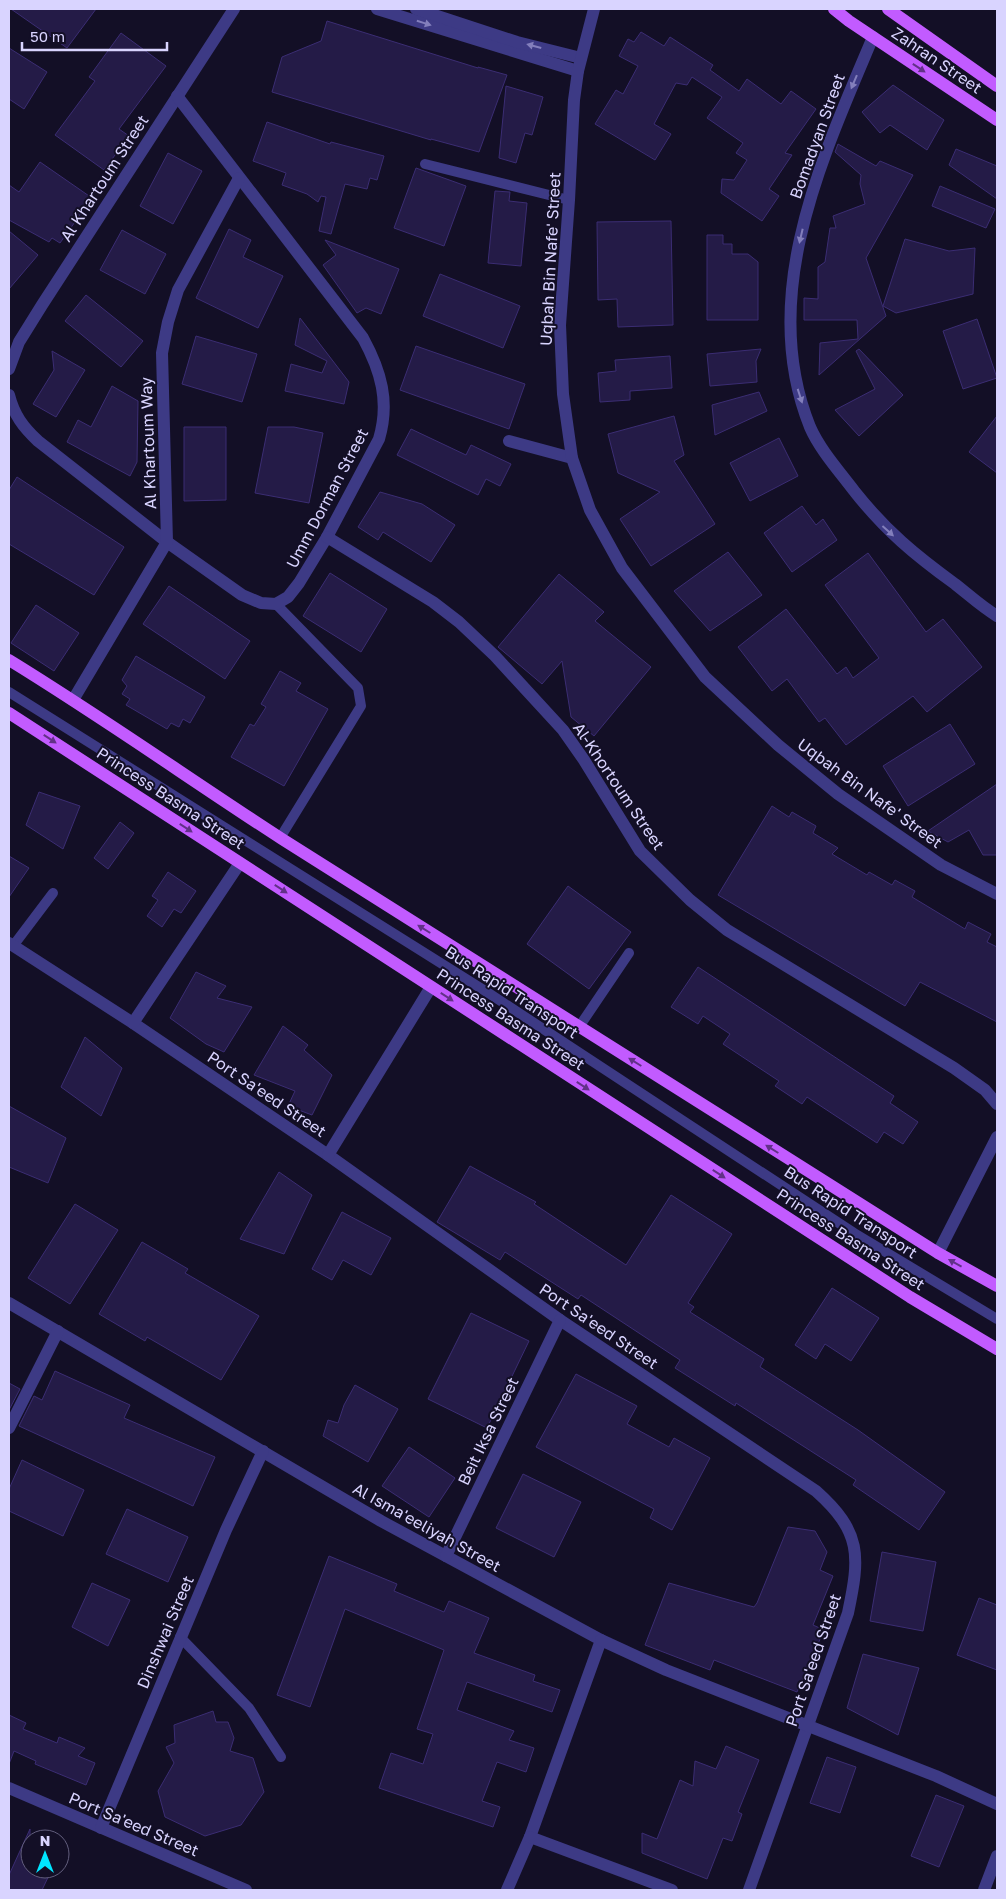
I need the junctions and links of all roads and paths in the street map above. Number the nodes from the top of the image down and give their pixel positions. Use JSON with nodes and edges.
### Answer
{"nodes":[{"id":1,"x":234,"y":9,"type":"edge"},
{"id":2,"x":378,"y":9,"type":"edge"},
{"id":3,"x":416,"y":9,"type":"edge"},
{"id":4,"x":594,"y":9,"type":"edge"},
{"id":5,"x":834,"y":9,"type":"edge"},
{"id":6,"x":888,"y":9,"type":"edge"},
{"id":7,"x":873,"y":37,"type":"junction"},
{"id":8,"x":581,"y":58,"type":"junction"},
{"id":9,"x":578,"y":71,"type":"junction"},
{"id":10,"x":997,"y":86,"type":"edge"},
{"id":11,"x":177,"y":96,"type":"junction"},
{"id":12,"x":997,"y":120,"type":"edge"},
{"id":13,"x":426,"y":164,"type":"dead end"},
{"id":14,"x":238,"y":178,"type":"junction"},
{"id":15,"x":570,"y":200,"type":"junction"},
{"id":16,"x":9,"y":369,"type":"edge"},
{"id":17,"x":9,"y":395,"type":"edge"},
{"id":18,"x":509,"y":441,"type":"dead end"},
{"id":19,"x":572,"y":458,"type":"junction"},
{"id":20,"x":327,"y":537,"type":"junction"},
{"id":21,"x":166,"y":542,"type":"junction"},
{"id":22,"x":276,"y":604,"type":"junction"},
{"id":23,"x":997,"y":616,"type":"edge"},
{"id":24,"x":9,"y":660,"type":"edge"},
{"id":25,"x":9,"y":692,"type":"edge"},
{"id":26,"x":73,"y":700,"type":"junction"},
{"id":27,"x":9,"y":713,"type":"edge"},
{"id":28,"x":280,"y":838,"type":"junction"},
{"id":29,"x":240,"y":863,"type":"junction"},
{"id":30,"x":53,"y":892,"type":"dead end"},
{"id":31,"x":997,"y":894,"type":"edge"},
{"id":32,"x":11,"y":945,"type":"edge"},
{"id":33,"x":629,"y":953,"type":"dead end"},
{"id":34,"x":431,"y":987,"type":"junction"},
{"id":35,"x":133,"y":1023,"type":"junction"},
{"id":36,"x":579,"y":1027,"type":"junction"},
{"id":37,"x":997,"y":1104,"type":"edge"},
{"id":38,"x":997,"y":1137,"type":"edge"},
{"id":39,"x":328,"y":1154,"type":"junction"},
{"id":40,"x":938,"y":1254,"type":"junction"},
{"id":41,"x":997,"y":1286,"type":"edge"},
{"id":42,"x":9,"y":1303,"type":"edge"},
{"id":43,"x":997,"y":1319,"type":"edge"},
{"id":44,"x":560,"y":1320,"type":"junction"},
{"id":45,"x":58,"y":1330,"type":"junction"},
{"id":46,"x":997,"y":1349,"type":"edge"},
{"id":47,"x":9,"y":1428,"type":"edge"},
{"id":48,"x":263,"y":1451,"type":"junction"},
{"id":49,"x":446,"y":1556,"type":"junction"},
{"id":50,"x":180,"y":1637,"type":"junction"},
{"id":51,"x":601,"y":1640,"type":"junction"},
{"id":52,"x":808,"y":1727,"type":"junction"},
{"id":53,"x":281,"y":1757,"type":"dead end"},
{"id":54,"x":9,"y":1788,"type":"edge"},
{"id":55,"x":997,"y":1804,"type":"edge"},
{"id":56,"x":101,"y":1828,"type":"junction"},
{"id":57,"x":530,"y":1837,"type":"junction"},
{"id":58,"x":997,"y":1856,"type":"edge"},
{"id":59,"x":246,"y":1890,"type":"edge"},
{"id":60,"x":507,"y":1890,"type":"edge"},
{"id":61,"x":672,"y":1890,"type":"edge"},
{"id":62,"x":749,"y":1890,"type":"edge"},
{"id":63,"x":984,"y":1890,"type":"edge"}],
"edges":[{"from":1,"to":11,"type":"street","name":"Al Khartoum Street"},
{"from":2,"to":9,"type":"street","one_way":true},
{"from":8,"to":3,"type":"street","one_way":true},
{"from":4,"to":8,"type":"street","name":"Uqbah Bin Nafe' Street"},
{"from":5,"to":7,"type":"main road","name":"Zahran Street"},
{"from":6,"to":10,"type":"main road","name":"Zahran Street"},
{"from":7,"to":12,"type":"main road","name":"Zahran Street","one_way":true},
{"from":7,"to":23,"type":"street","name":"Bomadyan Street","one_way":true},
{"from":8,"to":9,"type":"street","name":"Uqbah Bin Nafe' Street"},
{"from":9,"to":15,"type":"street","name":"Uqbah Bin Nafe' Street"},
{"from":11,"to":14,"type":"street","name":"Umm Dorman Street"},
{"from":11,"to":16,"type":"street","name":"Al Khartoum Street"},
{"from":13,"to":15,"type":"lane"},
{"from":14,"to":20,"type":"street","name":"Umm Dorman Street"},
{"from":14,"to":21,"type":"street","name":"Al Khartoum Way"},
{"from":15,"to":19,"type":"street","name":"Uqbah Bin Nafe' Street"},
{"from":17,"to":21,"type":"street"},
{"from":18,"to":19,"type":"street"},
{"from":19,"to":31,"type":"street","name":"Uqbah Bin Nafe' Street"},
{"from":20,"to":22,"type":"street","name":"Umm Dorman Street"},
{"from":20,"to":37,"type":"street","name":"Al-Khortoum Street"},
{"from":21,"to":22,"type":"street"},
{"from":21,"to":26,"type":"street"},
{"from":22,"to":28,"type":"lane"},
{"from":24,"to":26,"type":"main road","name":"Princess Basma Street"},
{"from":25,"to":43,"type":"lane","name":"Bus Rapid Transport"},
{"from":26,"to":28,"type":"main road","name":"Princess Basma Street"},
{"from":27,"to":29,"type":"main road","name":"Princess Basma Street","one_way":true},
{"from":36,"to":28,"type":"main road","name":"Princess Basma Street","one_way":true},
{"from":29,"to":34,"type":"main road","name":"Princess Basma Street","one_way":true},
{"from":29,"to":35,"type":"street"},
{"from":30,"to":32,"type":"lane"},
{"from":32,"to":35,"type":"street","name":"Port Sa'eed Street"},
{"from":33,"to":36,"type":"lane"},
{"from":34,"to":39,"type":"street"},
{"from":34,"to":46,"type":"main road","name":"Princess Basma Street","one_way":true},
{"from":35,"to":39,"type":"street","name":"Port Sa'eed Street"},
{"from":40,"to":36,"type":"main road","name":"Princess Basma Street","one_way":true},
{"from":38,"to":40,"type":"street"},
{"from":39,"to":44,"type":"street","name":"Port Sa'eed Street"},
{"from":41,"to":40,"type":"main road","name":"Princess Basma Street","one_way":true},
{"from":42,"to":45,"type":"street","name":"Al Isma'eeliyah Street"},
{"from":44,"to":49,"type":"street","name":"Beit Iksa Street"},
{"from":44,"to":52,"type":"street","name":"Port Sa'eed Street"},
{"from":45,"to":47,"type":"street"},
{"from":45,"to":48,"type":"street","name":"Al Isma'eeliyah Street"},
{"from":48,"to":49,"type":"street","name":"Al Isma'eeliyah Street"},
{"from":48,"to":50,"type":"street","name":"Dinshwai Street"},
{"from":49,"to":51,"type":"street","name":"Al Isma'eeliyah Street"},
{"from":50,"to":53,"type":"lane"},
{"from":50,"to":56,"type":"street","name":"Dinshwai Street"},
{"from":51,"to":52,"type":"street","name":"Al Isma'eeliyah Street"},
{"from":51,"to":57,"type":"street"},
{"from":52,"to":55,"type":"street","name":"Al Isma'eeliyah Street"},
{"from":52,"to":62,"type":"street","name":"Port Sa'eed Street"},
{"from":54,"to":56,"type":"street","name":"Port Sa'eed Street"},
{"from":56,"to":59,"type":"street","name":"Port Sa'eed Street"},
{"from":57,"to":60,"type":"street"},
{"from":57,"to":61,"type":"street"},
{"from":58,"to":63,"type":"street"}]}
